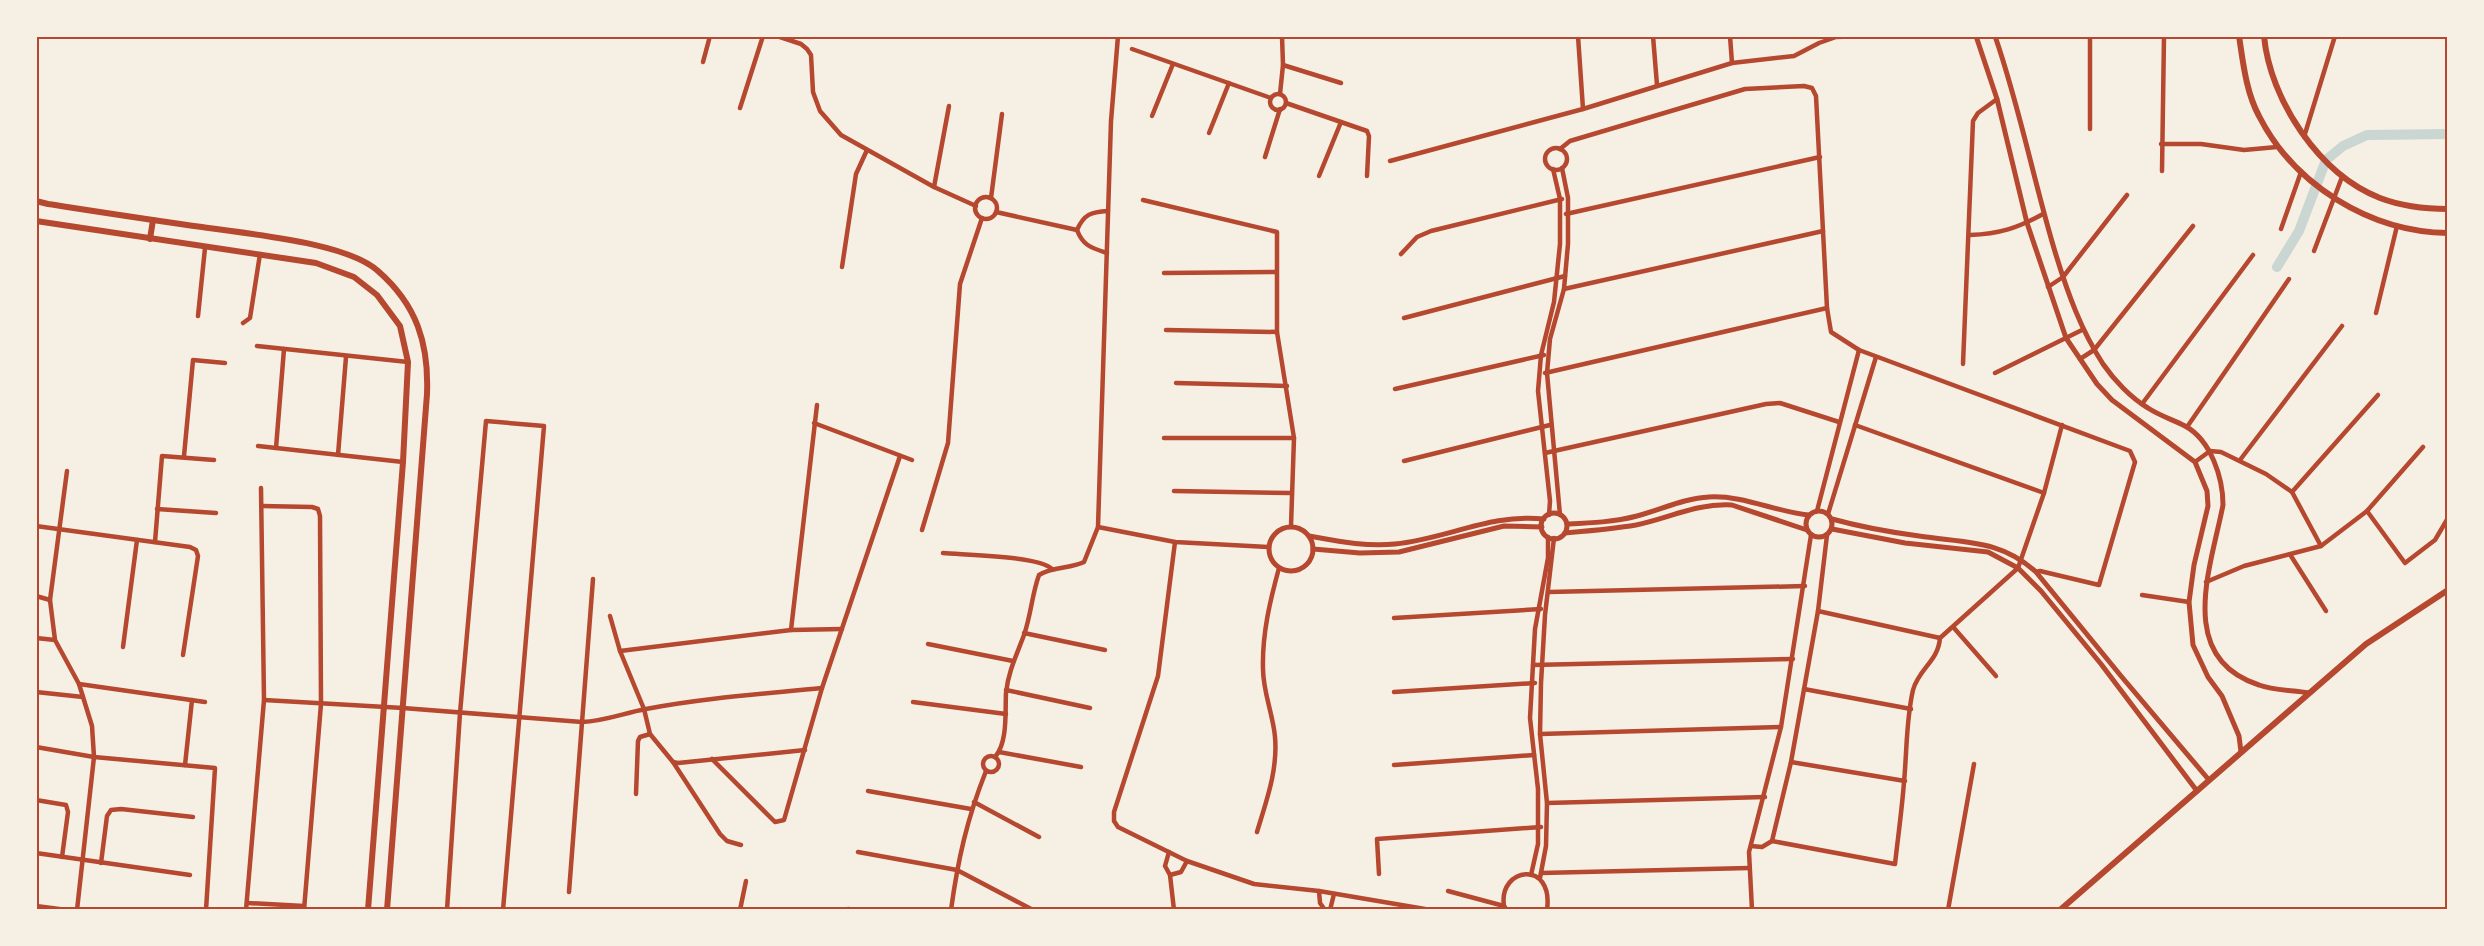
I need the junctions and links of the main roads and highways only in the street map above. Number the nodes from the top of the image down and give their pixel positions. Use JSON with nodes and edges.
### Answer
{"nodes":[{"id":1,"x":2239,"y":36,"type":"edge"},
{"id":2,"x":2264,"y":36,"type":"edge"},
{"id":3,"x":36,"y":201,"type":"edge"},
{"id":4,"x":2448,"y":209,"type":"edge"},
{"id":5,"x":153,"y":220,"type":"junction"},
{"id":6,"x":36,"y":221,"type":"edge"},
{"id":7,"x":2448,"y":233,"type":"edge"},
{"id":8,"x":150,"y":239,"type":"junction"},
{"id":9,"x":2448,"y":590,"type":"edge"},
{"id":10,"x":368,"y":910,"type":"edge"},
{"id":11,"x":387,"y":910,"type":"edge"},
{"id":12,"x":2060,"y":910,"type":"edge"}],
"edges":[{"from":1,"to":7,"type":"main road"},
{"from":2,"to":4,"type":"main road"},
{"from":3,"to":5,"type":"main road"},
{"from":5,"to":8,"type":"main road"},
{"from":5,"to":11,"type":"main road"},
{"from":6,"to":8,"type":"main road"},
{"from":8,"to":10,"type":"main road"},
{"from":9,"to":12,"type":"main road"}]}
